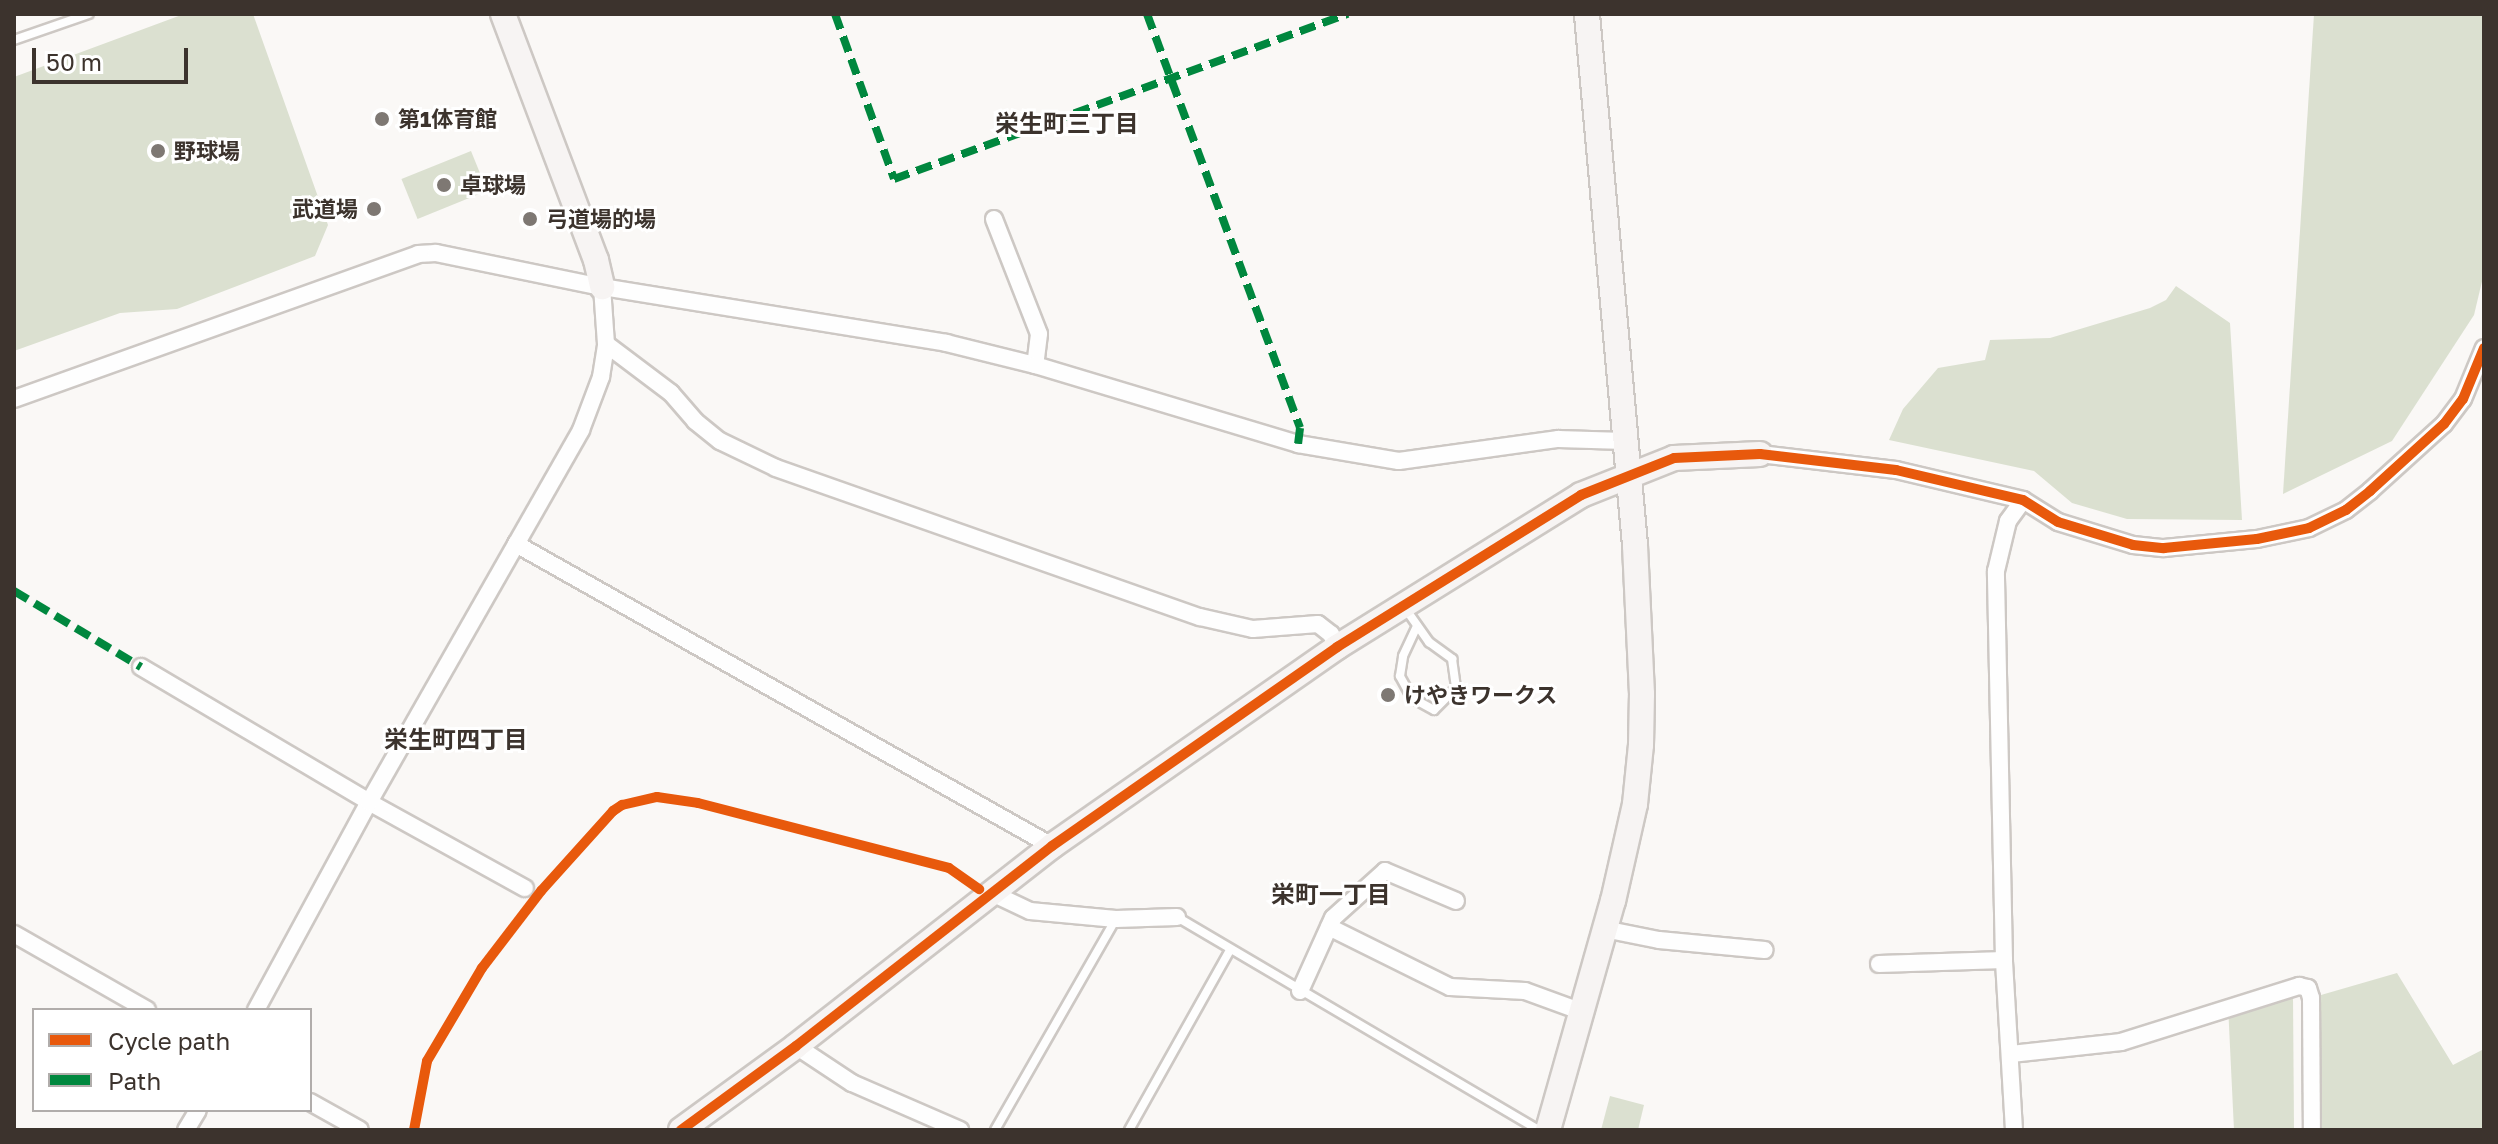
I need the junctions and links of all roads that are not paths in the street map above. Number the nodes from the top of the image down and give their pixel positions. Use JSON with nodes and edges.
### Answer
{"nodes":[{"id":1,"x":89,"y":14,"type":"edge"},
{"id":2,"x":503,"y":14,"type":"edge"},
{"id":3,"x":1587,"y":14,"type":"edge"},
{"id":4,"x":14,"y":40,"type":"edge"},
{"id":5,"x":994,"y":219,"type":"dead end"},
{"id":6,"x":602,"y":287,"type":"junction"},
{"id":7,"x":606,"y":344,"type":"junction"},
{"id":8,"x":2484,"y":348,"type":"edge"},
{"id":9,"x":1035,"y":365,"type":"junction"},
{"id":10,"x":14,"y":399,"type":"edge"},
{"id":11,"x":1625,"y":441,"type":"junction"},
{"id":12,"x":1760,"y":454,"type":"joint"},
{"id":13,"x":1627,"y":476,"type":"junction"},
{"id":14,"x":2023,"y":500,"type":"junction"},
{"id":15,"x":516,"y":544,"type":"junction"},
{"id":16,"x":1403,"y":605,"type":"junction"},
{"id":17,"x":1417,"y":626,"type":"junction"},
{"id":18,"x":1337,"y":647,"type":"junction"},
{"id":19,"x":141,"y":667,"type":"dead end"},
{"id":20,"x":369,"y":802,"type":"junction"},
{"id":21,"x":1052,"y":846,"type":"junction"},
{"id":22,"x":525,"y":888,"type":"dead end"},
{"id":23,"x":992,"y":893,"type":"junction"},
{"id":24,"x":1456,"y":901,"type":"dead end"},
{"id":25,"x":1177,"y":917,"type":"joint"},
{"id":26,"x":1116,"y":919,"type":"junction"},
{"id":27,"x":1329,"y":927,"type":"junction"},
{"id":28,"x":1604,"y":929,"type":"junction"},
{"id":29,"x":14,"y":934,"type":"edge"},
{"id":30,"x":1230,"y":950,"type":"junction"},
{"id":31,"x":1765,"y":950,"type":"dead end"},
{"id":32,"x":2004,"y":960,"type":"junction"},
{"id":33,"x":1879,"y":964,"type":"dead end"},
{"id":34,"x":1300,"y":991,"type":"junction"},
{"id":35,"x":144,"y":1008,"type":"edge"},
{"id":36,"x":257,"y":1008,"type":"edge"},
{"id":37,"x":1580,"y":1011,"type":"junction"},
{"id":38,"x":796,"y":1046,"type":"junction"},
{"id":39,"x":2011,"y":1054,"type":"junction"},
{"id":40,"x":312,"y":1103,"type":"edge"},
{"id":41,"x":197,"y":1112,"type":"edge"},
{"id":42,"x":186,"y":1130,"type":"edge"},
{"id":43,"x":360,"y":1130,"type":"edge"},
{"id":44,"x":681,"y":1130,"type":"edge"},
{"id":45,"x":960,"y":1130,"type":"edge"},
{"id":46,"x":995,"y":1130,"type":"edge"},
{"id":47,"x":1129,"y":1130,"type":"edge"},
{"id":48,"x":1538,"y":1130,"type":"edge"},
{"id":49,"x":1548,"y":1130,"type":"edge"},
{"id":50,"x":2014,"y":1130,"type":"edge"},
{"id":51,"x":2312,"y":1130,"type":"edge"}],
"edges":[{"from":1,"to":4,"type":"lane"},
{"from":2,"to":6,"type":"street"},
{"from":3,"to":11,"type":"street"},
{"from":5,"to":9,"type":"street"},
{"from":6,"to":7,"type":"street"},
{"from":6,"to":9,"type":"street"},
{"from":6,"to":10,"type":"street"},
{"from":7,"to":15,"type":"street"},
{"from":7,"to":18,"type":"street"},
{"from":8,"to":14,"type":"street"},
{"from":9,"to":11,"type":"street"},
{"from":11,"to":13,"type":"street"},
{"from":12,"to":13,"type":"street"},
{"from":12,"to":14,"type":"street"},
{"from":13,"to":16,"type":"street"},
{"from":13,"to":28,"type":"street"},
{"from":14,"to":32,"type":"street"},
{"from":15,"to":20,"type":"street"},
{"from":15,"to":21,"type":"street"},
{"from":16,"to":17,"type":"lane"},
{"from":16,"to":18,"type":"street"},
{"from":17,"to":17,"type":"lane"},
{"from":18,"to":21,"type":"street"},
{"from":19,"to":20,"type":"street"},
{"from":20,"to":22,"type":"street"},
{"from":20,"to":36,"type":"street"},
{"from":21,"to":23,"type":"street"},
{"from":23,"to":26,"type":"street"},
{"from":23,"to":38,"type":"street"},
{"from":24,"to":27,"type":"street"},
{"from":25,"to":26,"type":"street"},
{"from":25,"to":30,"type":"lane"},
{"from":26,"to":46,"type":"lane"},
{"from":27,"to":34,"type":"street"},
{"from":27,"to":37,"type":"street"},
{"from":28,"to":31,"type":"street"},
{"from":28,"to":37,"type":"street"},
{"from":29,"to":35,"type":"street"},
{"from":30,"to":34,"type":"lane"},
{"from":30,"to":47,"type":"lane"},
{"from":32,"to":33,"type":"street"},
{"from":32,"to":39,"type":"street"},
{"from":34,"to":48,"type":"lane"},
{"from":37,"to":49,"type":"street"},
{"from":38,"to":44,"type":"street"},
{"from":38,"to":45,"type":"street"},
{"from":39,"to":50,"type":"street"},
{"from":39,"to":51,"type":"street"},
{"from":40,"to":43,"type":"street"},
{"from":41,"to":42,"type":"street"}]}
